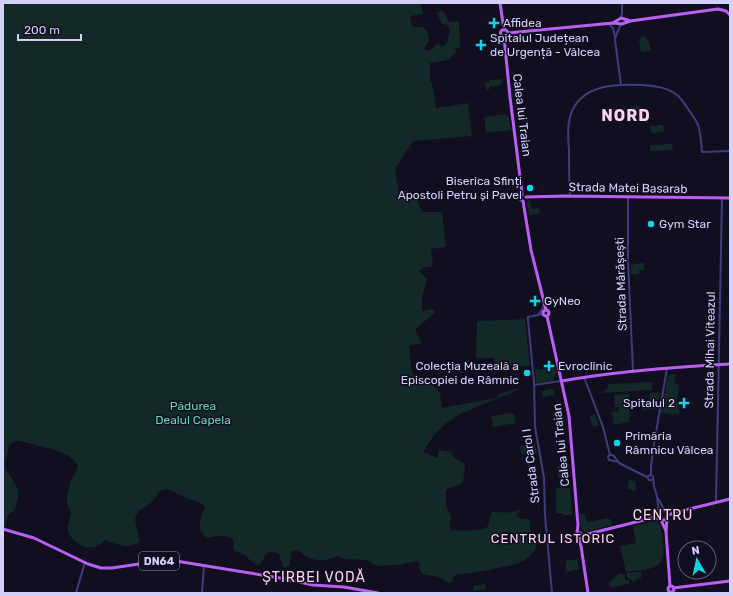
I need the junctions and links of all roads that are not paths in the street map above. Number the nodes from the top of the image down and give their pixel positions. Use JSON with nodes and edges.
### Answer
{"nodes":[{"id":1,"x":500,"y":3,"type":"edge"},
{"id":2,"x":622,"y":3,"type":"edge"},
{"id":3,"x":730,"y":15,"type":"edge"},
{"id":4,"x":622,"y":21,"type":"junction"},
{"id":5,"x":609,"y":24,"type":"junction"},
{"id":6,"x":504,"y":30,"type":"junction"},
{"id":7,"x":508,"y":33,"type":"junction"},
{"id":8,"x":504,"y":37,"type":"junction"},
{"id":9,"x":615,"y":40,"type":"junction"},
{"id":10,"x":621,"y":85,"type":"junction"},
{"id":11,"x":730,"y":151,"type":"edge"},
{"id":12,"x":522,"y":195,"type":"junction"},
{"id":13,"x":570,"y":196,"type":"junction"},
{"id":14,"x":526,"y":197,"type":"junction"},
{"id":15,"x":628,"y":197,"type":"junction"},
{"id":16,"x":722,"y":198,"type":"junction"},
{"id":17,"x":730,"y":198,"type":"edge"},
{"id":18,"x":523,"y":201,"type":"junction"},
{"id":19,"x":544,"y":304,"type":"junction"},
{"id":20,"x":546,"y":310,"type":"junction"},
{"id":21,"x":543,"y":314,"type":"junction"},
{"id":22,"x":538,"y":315,"type":"junction"},
{"id":23,"x":547,"y":316,"type":"junction"},
{"id":24,"x":718,"y":364,"type":"junction"},
{"id":25,"x":730,"y":364,"type":"edge"},
{"id":26,"x":667,"y":368,"type":"junction"},
{"id":27,"x":633,"y":371,"type":"junction"},
{"id":28,"x":584,"y":377,"type":"junction"},
{"id":29,"x":562,"y":381,"type":"junction"},
{"id":30,"x":534,"y":385,"type":"junction"},
{"id":31,"x":610,"y":455,"type":"junction"},
{"id":32,"x":614,"y":456,"type":"junction"},
{"id":33,"x":612,"y":460,"type":"junction"},
{"id":34,"x":620,"y":462,"type":"junction"},
{"id":35,"x":651,"y":475,"type":"junction"},
{"id":36,"x":648,"y":477,"type":"junction"},
{"id":37,"x":652,"y":479,"type":"junction"},
{"id":38,"x":657,"y":497,"type":"junction"},
{"id":39,"x":730,"y":499,"type":"edge"},
{"id":40,"x":716,"y":502,"type":"junction"},
{"id":41,"x":666,"y":512,"type":"junction"},
{"id":42,"x":658,"y":513,"type":"junction"},
{"id":43,"x":673,"y":513,"type":"junction"},
{"id":44,"x":667,"y":517,"type":"junction"},
{"id":45,"x":652,"y":518,"type":"junction"},
{"id":46,"x":660,"y":519,"type":"junction"},
{"id":47,"x":3,"y":529,"type":"edge"},
{"id":48,"x":666,"y":532,"type":"junction"},
{"id":49,"x":580,"y":535,"type":"junction"},
{"id":50,"x":85,"y":562,"type":"junction"},
{"id":51,"x":204,"y":566,"type":"junction"},
{"id":52,"x":730,"y":581,"type":"edge"},
{"id":53,"x":672,"y":587,"type":"junction"},
{"id":54,"x":671,"y":592,"type":"edge"},
{"id":55,"x":76,"y":593,"type":"edge"},
{"id":56,"x":202,"y":593,"type":"edge"},
{"id":57,"x":378,"y":593,"type":"edge"},
{"id":58,"x":552,"y":593,"type":"edge"},
{"id":59,"x":588,"y":593,"type":"edge"}],
"edges":[{"from":1,"to":6,"type":"main road","name":"Calea lui Traian"},
{"from":2,"to":4,"type":"street"},
{"from":3,"to":4,"type":"main road"},
{"from":4,"to":5,"type":"main road"},
{"from":4,"to":9,"type":"street"},
{"from":5,"to":7,"type":"main road"},
{"from":5,"to":9,"type":"street"},
{"from":6,"to":7,"type":"main road"},
{"from":6,"to":8,"type":"main road","name":"Calea lui Traian"},
{"from":7,"to":8,"type":"main road"},
{"from":8,"to":12,"type":"main road","name":"Calea lui Traian"},
{"from":9,"to":10,"type":"street"},
{"from":10,"to":11,"type":"street"},
{"from":10,"to":13,"type":"street"},
{"from":12,"to":14,"type":"main road"},
{"from":12,"to":18,"type":"main road","name":"Calea lui Traian"},
{"from":13,"to":14,"type":"main road","name":"Strada Matei Basarab"},
{"from":13,"to":15,"type":"main road","name":"Strada Matei Basarab"},
{"from":14,"to":18,"type":"main road"},
{"from":15,"to":16,"type":"main road","name":"Strada Matei Basarab"},
{"from":15,"to":27,"type":"street","name":"Strada Mărășești"},
{"from":16,"to":17,"type":"main road","name":"Strada Matei Basarab"},
{"from":16,"to":24,"type":"street","name":"Strada Mihai Viteazul"},
{"from":18,"to":19,"type":"main road","name":"Calea lui Traian"},
{"from":19,"to":20,"type":"main road","name":"Calea lui Traian"},
{"from":19,"to":22,"type":"street"},
{"from":20,"to":21,"type":"main road"},
{"from":20,"to":23,"type":"main road","name":"Calea lui Traian"},
{"from":21,"to":22,"type":"street"},
{"from":21,"to":23,"type":"main road"},
{"from":22,"to":30,"type":"street","name":"Strada Carol I"},
{"from":23,"to":29,"type":"main road","name":"Calea lui Traian"},
{"from":24,"to":25,"type":"main road"},
{"from":24,"to":26,"type":"main road"},
{"from":24,"to":40,"type":"street","name":"Strada Mihai Viteazul"},
{"from":26,"to":27,"type":"main road"},
{"from":26,"to":35,"type":"street"},
{"from":27,"to":28,"type":"main road"},
{"from":28,"to":29,"type":"main road"},
{"from":28,"to":31,"type":"street"},
{"from":29,"to":30,"type":"street"},
{"from":29,"to":49,"type":"main road","name":"Calea lui Traian"},
{"from":30,"to":58,"type":"street","name":"Strada Carol I"},
{"from":31,"to":32,"type":"street"},
{"from":31,"to":33,"type":"street"},
{"from":32,"to":33,"type":"street"},
{"from":32,"to":34,"type":"street"},
{"from":33,"to":34,"type":"street"},
{"from":34,"to":36,"type":"street"},
{"from":35,"to":36,"type":"street"},
{"from":35,"to":37,"type":"street"},
{"from":36,"to":37,"type":"street"},
{"from":37,"to":38,"type":"street"},
{"from":38,"to":41,"type":"street"},
{"from":38,"to":42,"type":"street"},
{"from":39,"to":40,"type":"main road"},
{"from":40,"to":43,"type":"main road"},
{"from":41,"to":42,"type":"main road"},
{"from":41,"to":43,"type":"main road"},
{"from":41,"to":44,"type":"main road"},
{"from":42,"to":45,"type":"main road"},
{"from":42,"to":46,"type":"main road"},
{"from":43,"to":44,"type":"main road"},
{"from":44,"to":46,"type":"main road"},
{"from":44,"to":48,"type":"main road"},
{"from":45,"to":46,"type":"main road"},
{"from":45,"to":49,"type":"main road"},
{"from":46,"to":48,"type":"main road"},
{"from":47,"to":50,"type":"main road","number":"DN64"},
{"from":48,"to":53,"type":"main road"},
{"from":49,"to":59,"type":"main road","name":"Calea lui Traian"},
{"from":50,"to":51,"type":"main road","number":"DN64"},
{"from":50,"to":55,"type":"street"},
{"from":51,"to":56,"type":"street"},
{"from":51,"to":57,"type":"main road","number":"DN64"},
{"from":52,"to":53,"type":"main road"},
{"from":53,"to":54,"type":"main road"}]}
